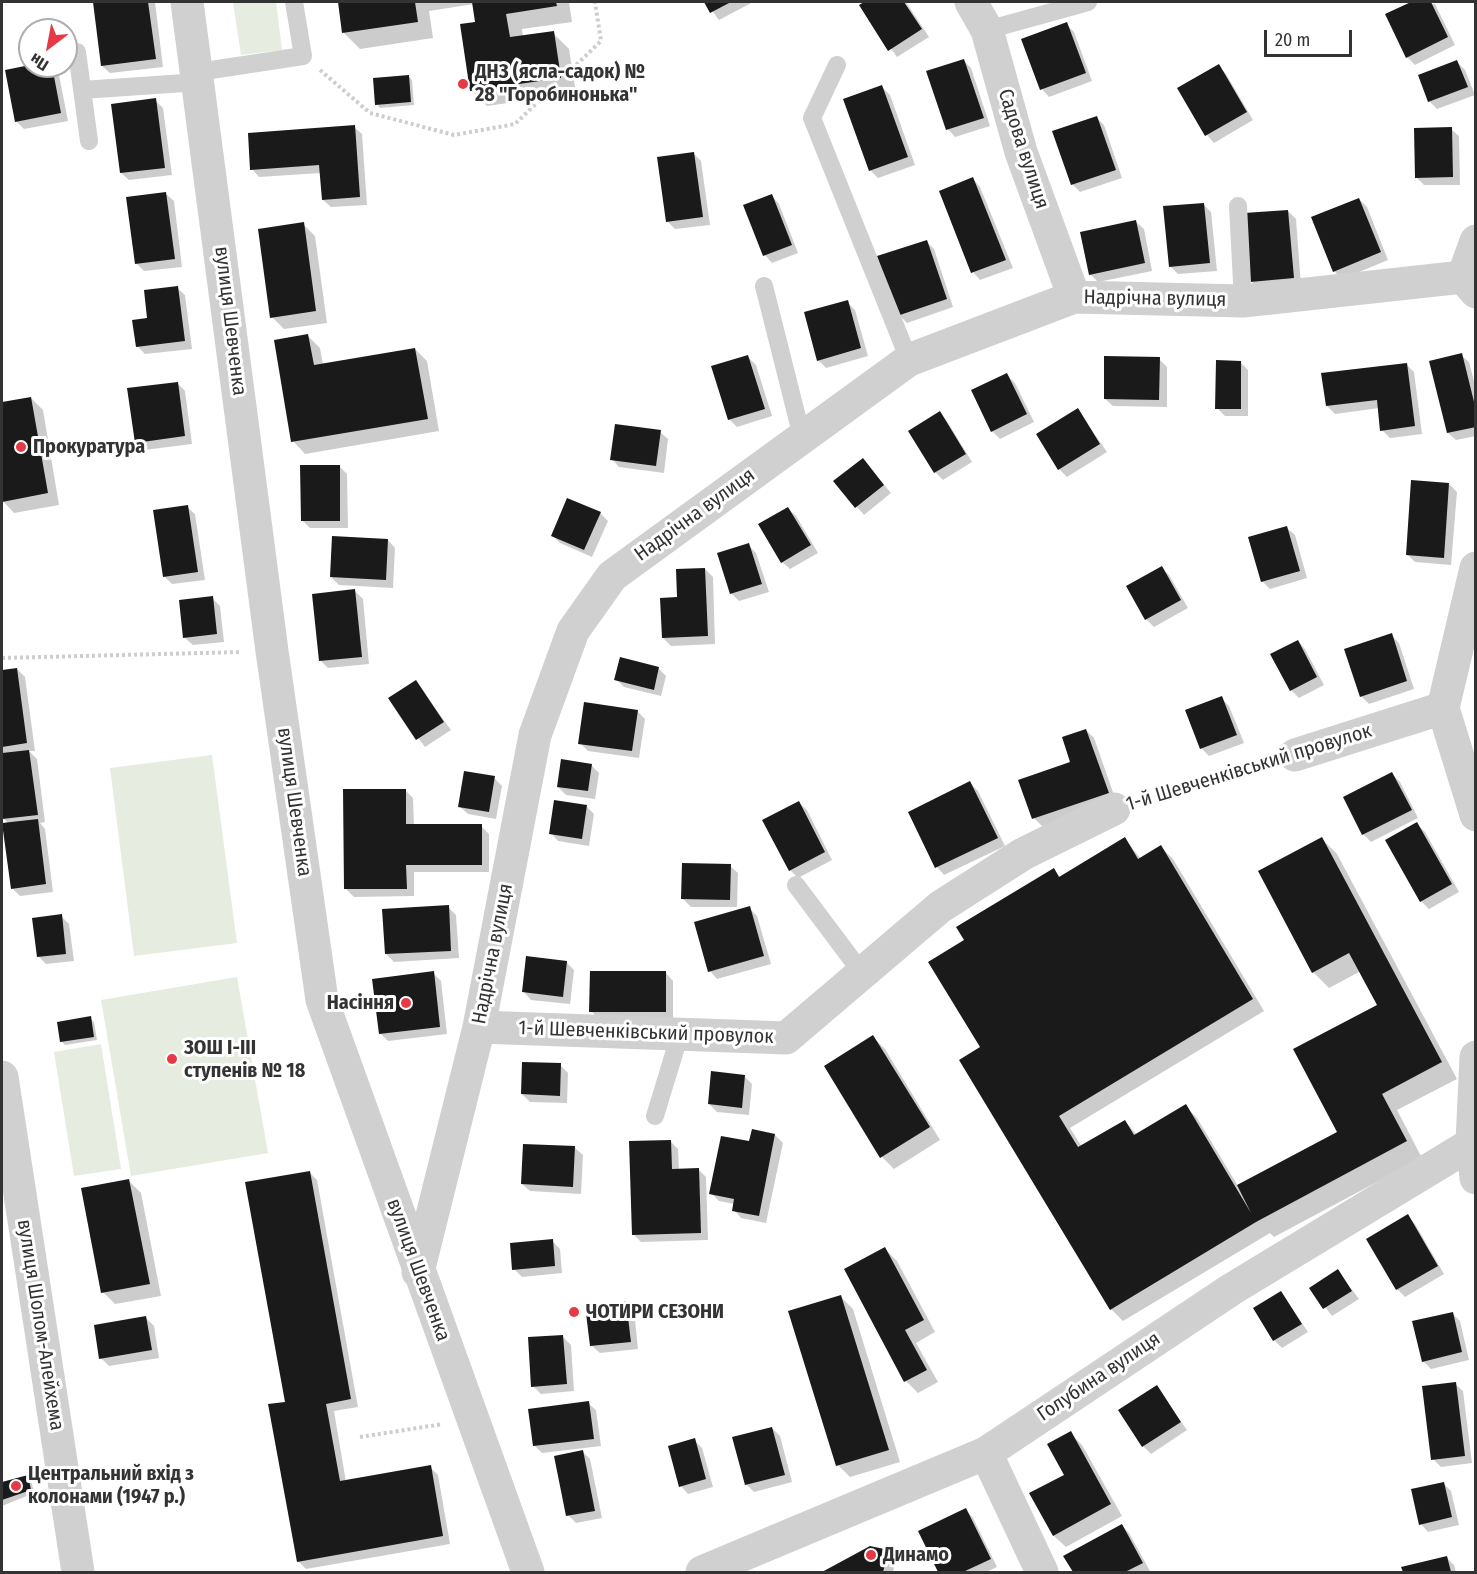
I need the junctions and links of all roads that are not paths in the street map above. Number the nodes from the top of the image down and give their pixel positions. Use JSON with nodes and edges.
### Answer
{"nodes":[{"id":1,"x":187,"y":2,"type":"edge"},
{"id":2,"x":294,"y":2,"type":"edge"},
{"id":3,"x":971,"y":2,"type":"edge"},
{"id":4,"x":1088,"y":2,"type":"edge"},
{"id":5,"x":987,"y":30,"type":"junction"},
{"id":6,"x":78,"y":60,"type":"edge"},
{"id":7,"x":837,"y":65,"type":"dead end"},
{"id":8,"x":199,"y":77,"type":"junction"},
{"id":9,"x":82,"y":90,"type":"junction"},
{"id":10,"x":89,"y":141,"type":"dead end"},
{"id":11,"x":1238,"y":206,"type":"dead end"},
{"id":12,"x":1476,"y":240,"type":"edge"},
{"id":13,"x":1469,"y":285,"type":"edge"},
{"id":14,"x":764,"y":286,"type":"dead end"},
{"id":15,"x":1074,"y":297,"type":"junction"},
{"id":16,"x":1243,"y":301,"type":"junction"},
{"id":17,"x":909,"y":360,"type":"junction"},
{"id":18,"x":802,"y":437,"type":"junction"},
{"id":19,"x":1476,"y":568,"type":"edge"},
{"id":20,"x":1443,"y":708,"type":"junction"},
{"id":21,"x":1295,"y":755,"type":"road end"},
{"id":22,"x":1114,"y":809,"type":"road end"},
{"id":23,"x":1476,"y":815,"type":"edge"},
{"id":24,"x":796,"y":885,"type":"dead end"},
{"id":25,"x":862,"y":973,"type":"junction"},
{"id":26,"x":479,"y":1027,"type":"junction"},
{"id":27,"x":680,"y":1034,"type":"junction"},
{"id":28,"x":1476,"y":1057,"type":"edge"},
{"id":29,"x":2,"y":1077,"type":"edge"},
{"id":30,"x":655,"y":1116,"type":"dead end"},
{"id":31,"x":1474,"y":1141,"type":"edge"},
{"id":32,"x":1476,"y":1178,"type":"edge"},
{"id":33,"x":418,"y":1272,"type":"junction"},
{"id":34,"x":986,"y":1453,"type":"junction"},
{"id":35,"x":78,"y":1572,"type":"edge"},
{"id":36,"x":528,"y":1572,"type":"edge"},
{"id":37,"x":702,"y":1572,"type":"edge"},
{"id":38,"x":1042,"y":1572,"type":"edge"}],
"edges":[{"from":1,"to":8,"type":"street","name":"вулиця Шевченка"},
{"from":2,"to":8,"type":"lane"},
{"from":3,"to":5,"type":"street","name":"Садова вулиця"},
{"from":4,"to":5,"type":"lane"},
{"from":5,"to":15,"type":"street","name":"Садова вулиця"},
{"from":6,"to":9,"type":"lane"},
{"from":7,"to":17,"type":"lane"},
{"from":8,"to":9,"type":"lane"},
{"from":8,"to":33,"type":"street","name":"вулиця Шевченка"},
{"from":9,"to":10,"type":"lane"},
{"from":11,"to":16,"type":"lane"},
{"from":12,"to":13,"type":"street"},
{"from":13,"to":16,"type":"street","name":"Надрічна вулиця"},
{"from":14,"to":18,"type":"lane"},
{"from":15,"to":16,"type":"street","name":"Надрічна вулиця"},
{"from":15,"to":17,"type":"street","name":"Надрічна вулиця"},
{"from":17,"to":18,"type":"street","name":"Надрічна вулиця"},
{"from":18,"to":26,"type":"street","name":"Надрічна вулиця"},
{"from":19,"to":20,"type":"street"},
{"from":20,"to":21,"type":"street","name":"1-й Шевченківський провулок"},
{"from":20,"to":23,"type":"street"},
{"from":22,"to":25,"type":"street","name":"1-й Шевченківський провулок"},
{"from":24,"to":25,"type":"lane"},
{"from":25,"to":27,"type":"street","name":"1-й Шевченківський провулок"},
{"from":26,"to":27,"type":"street","name":"1-й Шевченківський провулок"},
{"from":26,"to":33,"type":"street","name":"Надрічна вулиця"},
{"from":27,"to":30,"type":"lane"},
{"from":28,"to":31,"type":"street"},
{"from":29,"to":35,"type":"street","name":"вулиця Шолом-Алейхема"},
{"from":31,"to":32,"type":"street"},
{"from":31,"to":34,"type":"street","name":"Голубина вулиця"},
{"from":33,"to":36,"type":"street","name":"вулиця Шевченка"},
{"from":34,"to":37,"type":"street","name":"Голубина вулиця"},
{"from":34,"to":38,"type":"street"}]}
